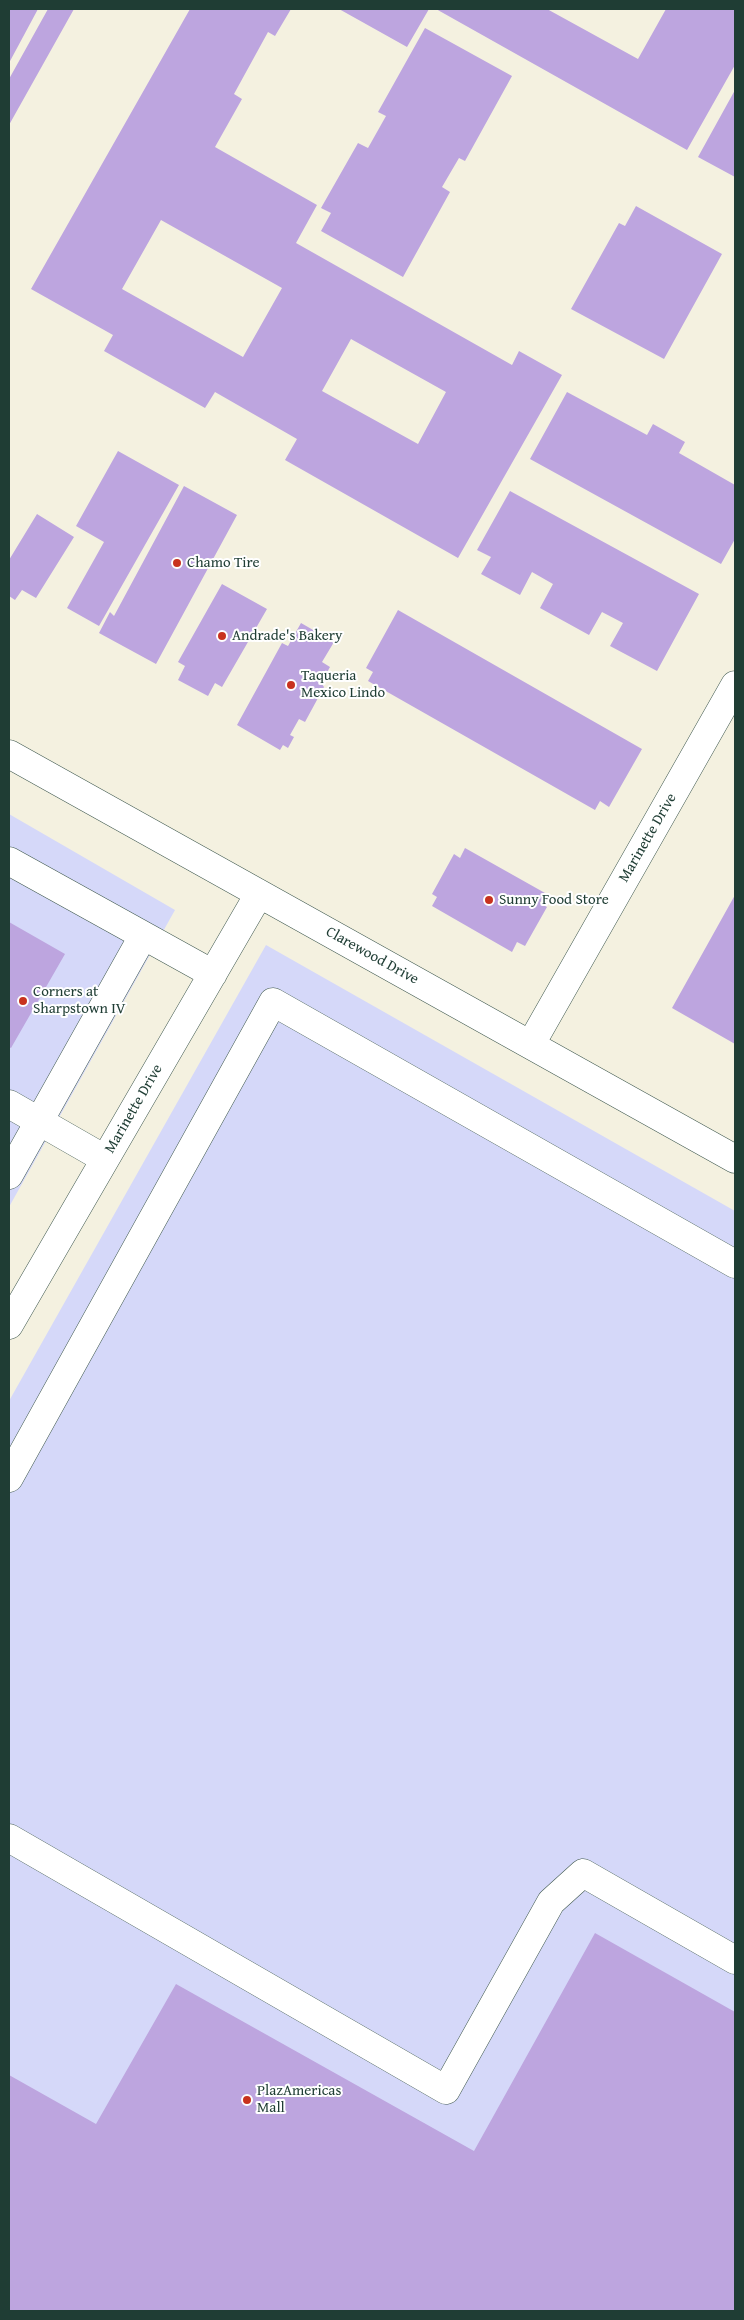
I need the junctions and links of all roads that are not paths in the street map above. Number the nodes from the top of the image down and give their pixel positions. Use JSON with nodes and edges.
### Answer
{"nodes":[{"id":1,"x":735,"y":685,"type":"edge"},
{"id":2,"x":9,"y":754,"type":"edge"},
{"id":3,"x":9,"y":861,"type":"edge"},
{"id":4,"x":259,"y":894,"type":"junction"},
{"id":5,"x":143,"y":936,"type":"junction"},
{"id":6,"x":213,"y":974,"type":"junction"},
{"id":7,"x":531,"y":1044,"type":"junction"},
{"id":8,"x":9,"y":1104,"type":"edge"},
{"id":9,"x":39,"y":1122,"type":"junction"},
{"id":10,"x":105,"y":1159,"type":"junction"},
{"id":11,"x":735,"y":1159,"type":"edge"},
{"id":12,"x":9,"y":1175,"type":"edge"},
{"id":13,"x":735,"y":1264,"type":"edge"},
{"id":14,"x":9,"y":1325,"type":"edge"},
{"id":15,"x":9,"y":1478,"type":"edge"},
{"id":16,"x":9,"y":1838,"type":"edge"},
{"id":17,"x":735,"y":1960,"type":"edge"}],
"edges":[{"from":1,"to":7,"type":"street","name":"Marinette Drive"},
{"from":2,"to":4,"type":"street","name":"Clarewood Drive"},
{"from":3,"to":5,"type":"street"},
{"from":4,"to":6,"type":"street","name":"Marinette Drive"},
{"from":4,"to":7,"type":"street","name":"Clarewood Drive"},
{"from":5,"to":6,"type":"street"},
{"from":5,"to":9,"type":"street"},
{"from":6,"to":10,"type":"street","name":"Marinette Drive"},
{"from":7,"to":11,"type":"street","name":"Clarewood Drive"},
{"from":8,"to":9,"type":"street"},
{"from":9,"to":10,"type":"street"},
{"from":9,"to":12,"type":"street"},
{"from":10,"to":14,"type":"street","name":"Marinette Drive"},
{"from":13,"to":15,"type":"street"},
{"from":16,"to":17,"type":"street"}]}
